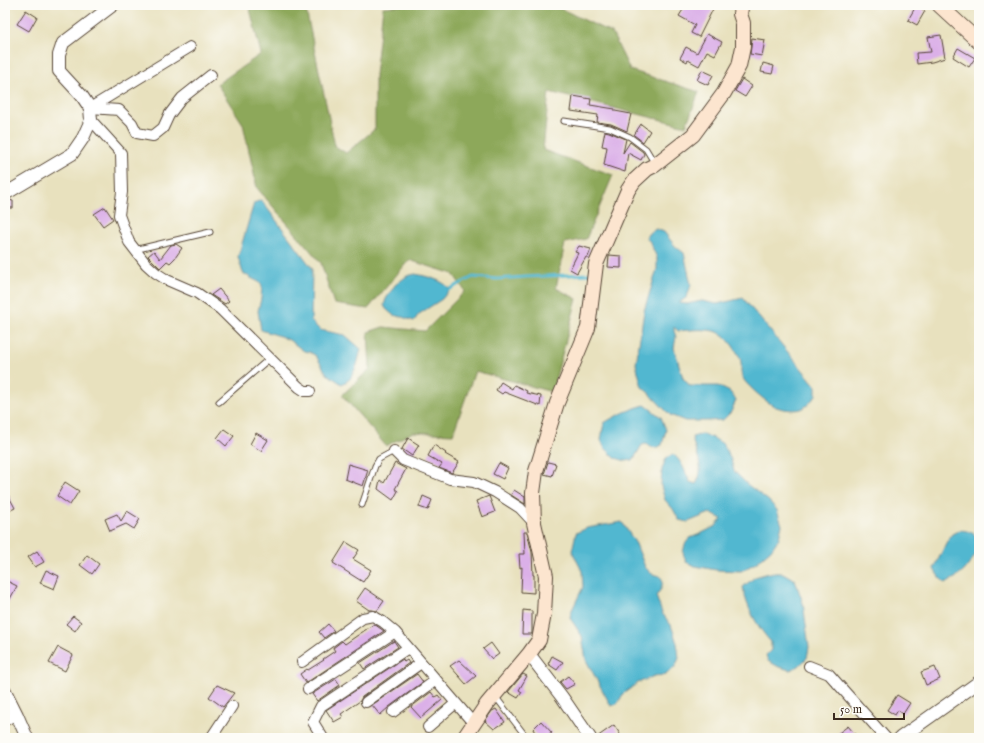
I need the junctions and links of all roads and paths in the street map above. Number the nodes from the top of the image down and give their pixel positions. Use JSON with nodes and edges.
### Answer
{"nodes":[{"id":1,"x":113,"y":5,"type":"edge"},
{"id":2,"x":939,"y":5,"type":"edge"},
{"id":3,"x":740,"y":6,"type":"edge"},
{"id":4,"x":977,"y":37,"type":"edge"},
{"id":5,"x":190,"y":47,"type":"dead end"},
{"id":6,"x":211,"y":75,"type":"dead end"},
{"id":7,"x":90,"y":108,"type":"junction"},
{"id":8,"x":91,"y":120,"type":"junction"},
{"id":9,"x":564,"y":121,"type":"dead end"},
{"id":10,"x":655,"y":165,"type":"junction"},
{"id":11,"x":5,"y":194,"type":"edge"},
{"id":12,"x":210,"y":232,"type":"dead end"},
{"id":13,"x":134,"y":250,"type":"junction"},
{"id":14,"x":270,"y":358,"type":"junction"},
{"id":15,"x":310,"y":391,"type":"dead end"},
{"id":16,"x":219,"y":402,"type":"dead end"},
{"id":17,"x":394,"y":452,"type":"joint"},
{"id":18,"x":362,"y":505,"type":"dead end"},
{"id":19,"x":534,"y":523,"type":"junction"},
{"id":20,"x":395,"y":632,"type":"junction"},
{"id":21,"x":408,"y":648,"type":"junction"},
{"id":22,"x":529,"y":654,"type":"junction"},
{"id":23,"x":302,"y":662,"type":"dead end"},
{"id":24,"x":421,"y":663,"type":"junction"},
{"id":25,"x":809,"y":666,"type":"dead end"},
{"id":26,"x":436,"y":680,"type":"junction"},
{"id":27,"x":979,"y":682,"type":"edge"},
{"id":28,"x":308,"y":689,"type":"dead end"},
{"id":29,"x":5,"y":692,"type":"edge"},
{"id":30,"x":494,"y":696,"type":"junction"},
{"id":31,"x":366,"y":702,"type":"dead end"},
{"id":32,"x":456,"y":703,"type":"junction"},
{"id":33,"x":232,"y":706,"type":"dead end"},
{"id":34,"x":393,"y":712,"type":"dead end"},
{"id":35,"x":17,"y":715,"type":"junction"},
{"id":36,"x":5,"y":720,"type":"edge"},
{"id":37,"x":474,"y":724,"type":"junction"},
{"id":38,"x":428,"y":727,"type":"dead end"},
{"id":39,"x":27,"y":738,"type":"edge"},
{"id":40,"x":211,"y":738,"type":"edge"},
{"id":41,"x":323,"y":738,"type":"edge"},
{"id":42,"x":464,"y":738,"type":"edge"},
{"id":43,"x":527,"y":738,"type":"edge"},
{"id":44,"x":590,"y":738,"type":"edge"},
{"id":45,"x":886,"y":738,"type":"edge"},
{"id":46,"x":900,"y":738,"type":"edge"}],
"edges":[{"from":1,"to":7,"type":"street"},
{"from":2,"to":4,"type":"main road"},
{"from":3,"to":10,"type":"main road"},
{"from":5,"to":7,"type":"street"},
{"from":6,"to":7,"type":"street"},
{"from":7,"to":8,"type":"street"},
{"from":8,"to":11,"type":"street"},
{"from":8,"to":13,"type":"street"},
{"from":9,"to":10,"type":"lane"},
{"from":10,"to":19,"type":"main road"},
{"from":12,"to":13,"type":"lane"},
{"from":13,"to":14,"type":"street"},
{"from":14,"to":15,"type":"street"},
{"from":14,"to":16,"type":"lane"},
{"from":17,"to":18,"type":"lane"},
{"from":17,"to":19,"type":"street"},
{"from":19,"to":22,"type":"main road"},
{"from":20,"to":21,"type":"street"},
{"from":20,"to":23,"type":"street"},
{"from":20,"to":28,"type":"street"},
{"from":21,"to":24,"type":"street"},
{"from":21,"to":41,"type":"street"},
{"from":22,"to":30,"type":"main road"},
{"from":22,"to":44,"type":"street"},
{"from":24,"to":26,"type":"street"},
{"from":24,"to":31,"type":"street"},
{"from":25,"to":45,"type":"street"},
{"from":26,"to":32,"type":"street"},
{"from":26,"to":34,"type":"street"},
{"from":27,"to":46,"type":"street"},
{"from":29,"to":35,"type":"street"},
{"from":30,"to":37,"type":"main road"},
{"from":30,"to":43,"type":"lane"},
{"from":32,"to":37,"type":"street"},
{"from":32,"to":38,"type":"street"},
{"from":33,"to":40,"type":"street"},
{"from":35,"to":36,"type":"street"},
{"from":35,"to":39,"type":"street"},
{"from":37,"to":42,"type":"main road"}]}
